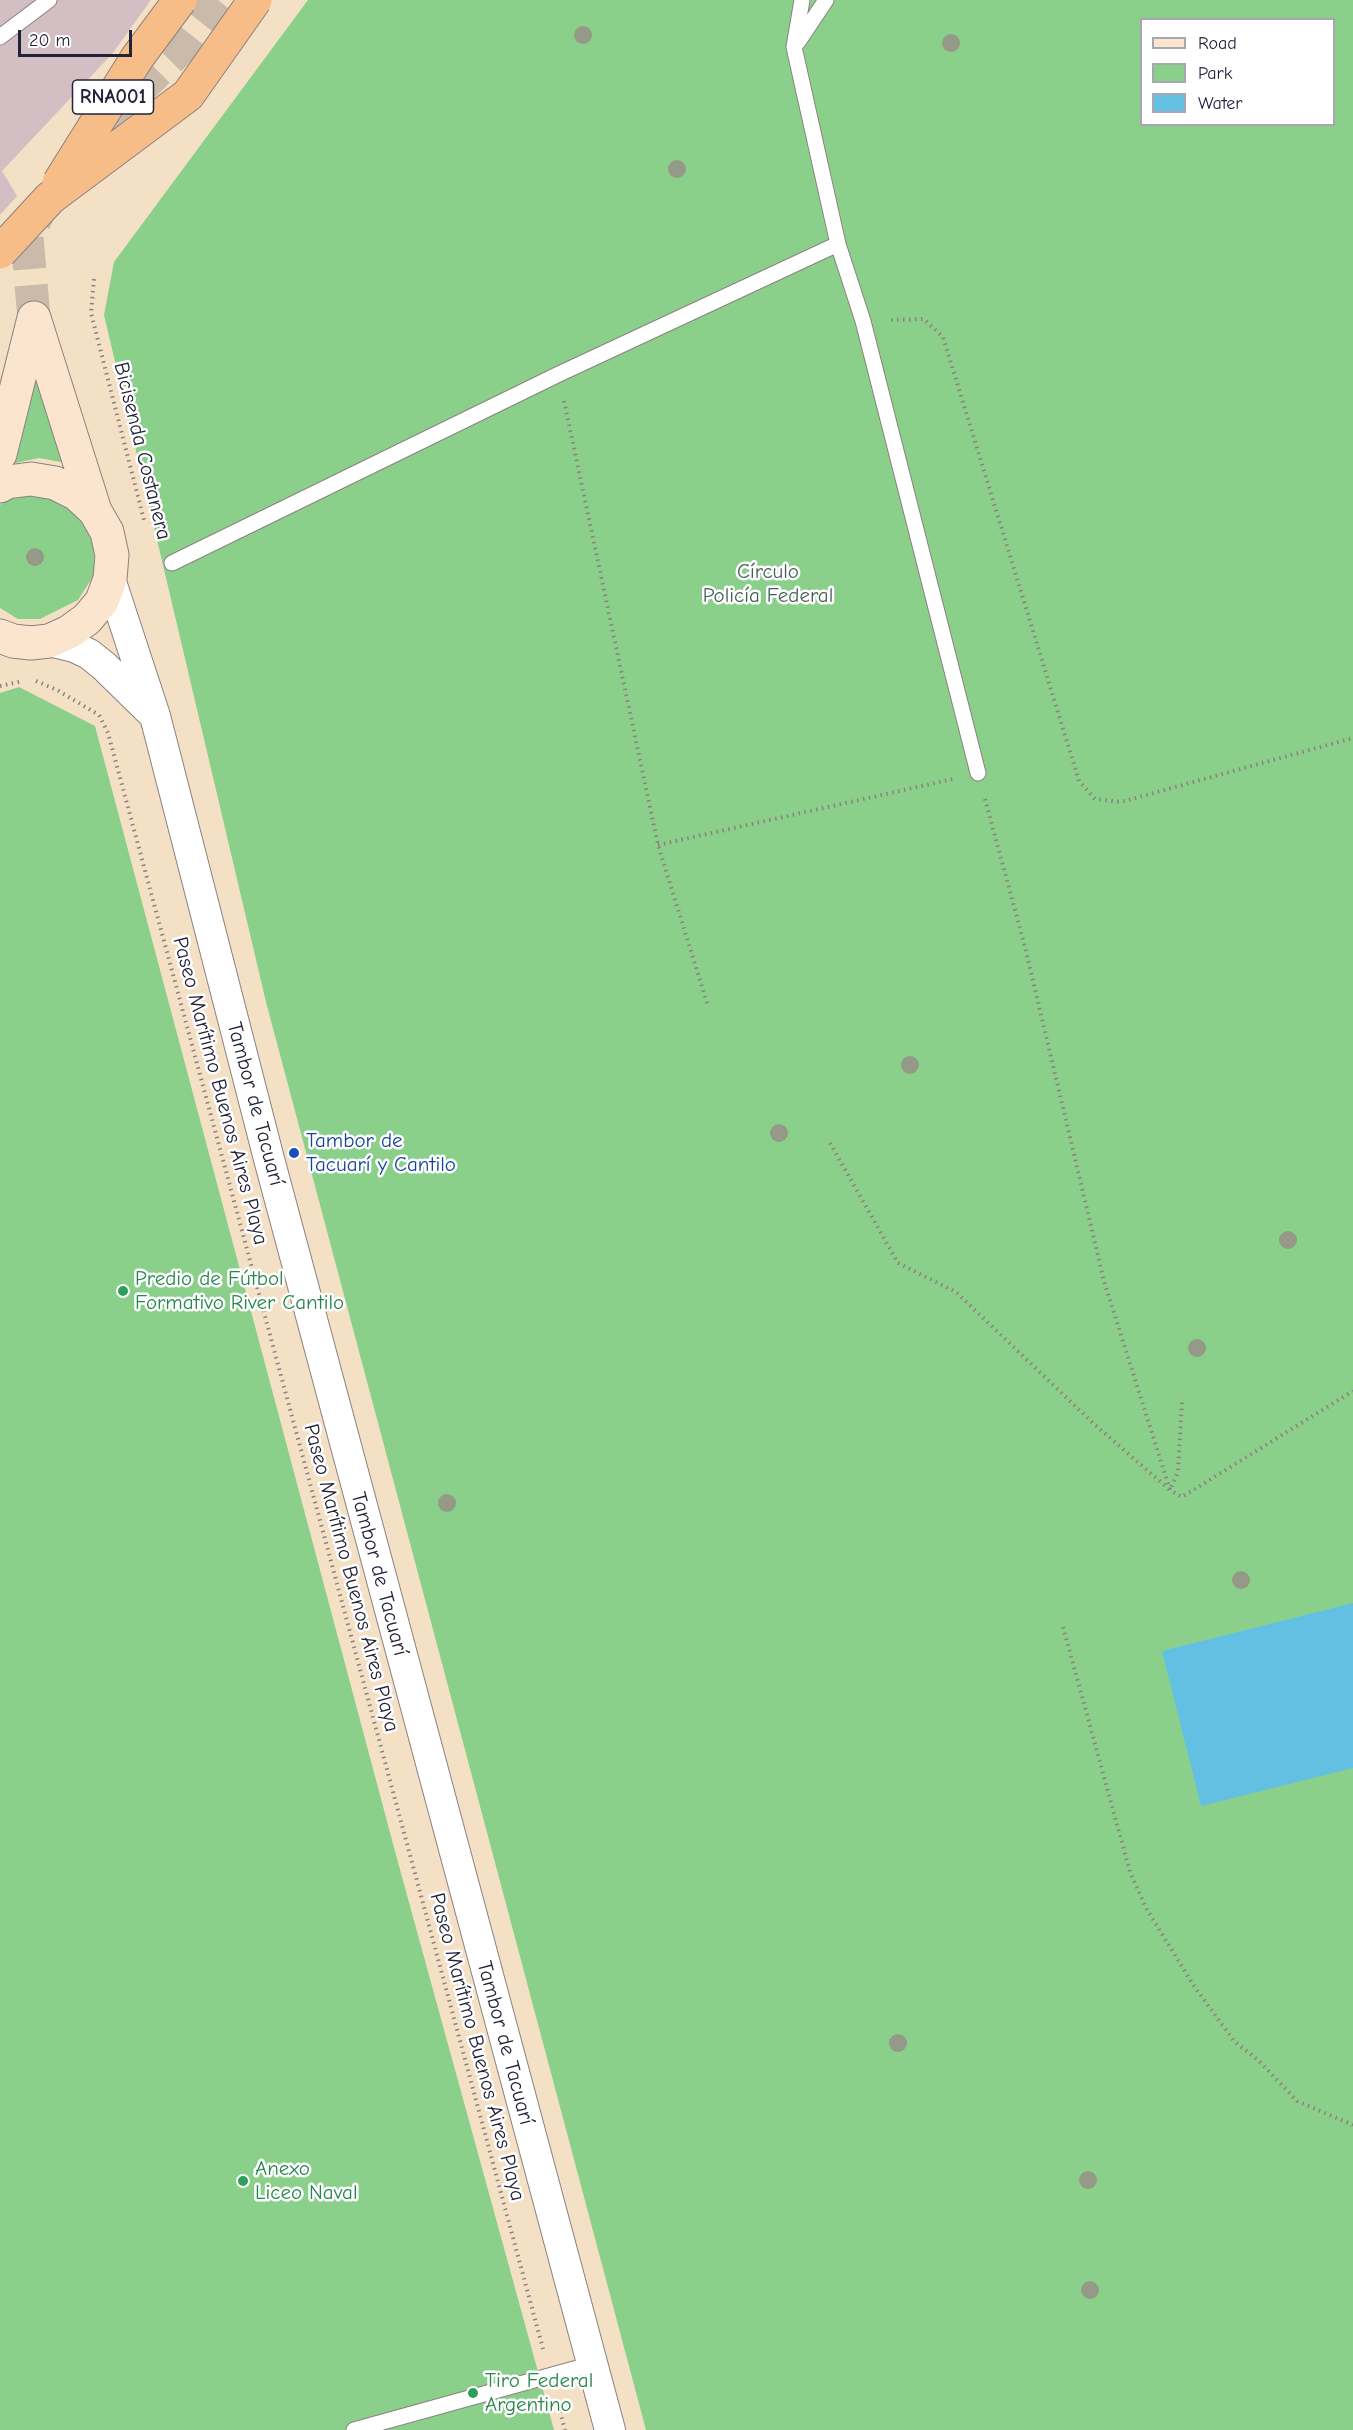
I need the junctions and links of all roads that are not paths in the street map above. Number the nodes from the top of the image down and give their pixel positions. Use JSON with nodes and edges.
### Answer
{"nodes":[{"id":1,"x":49,"y":0,"type":"edge"},
{"id":2,"x":180,"y":0,"type":"edge"},
{"id":3,"x":255,"y":0,"type":"edge"},
{"id":4,"x":801,"y":0,"type":"edge"},
{"id":5,"x":826,"y":0,"type":"edge"},
{"id":6,"x":0,"y":37,"type":"edge"},
{"id":7,"x":795,"y":47,"type":"junction"},
{"id":8,"x":50,"y":198,"type":"junction"},
{"id":9,"x":838,"y":244,"type":"junction"},
{"id":10,"x":0,"y":252,"type":"edge"},
{"id":11,"x":0,"y":454,"type":"edge"},
{"id":12,"x":0,"y":486,"type":"edge"},
{"id":13,"x":95,"y":511,"type":"junction"},
{"id":14,"x":172,"y":563,"type":"dead end"},
{"id":15,"x":110,"y":579,"type":"junction"},
{"id":16,"x":4,"y":641,"type":"edge"},
{"id":17,"x":49,"y":641,"type":"junction"},
{"id":18,"x":155,"y":716,"type":"junction"},
{"id":19,"x":978,"y":773,"type":"road end"},
{"id":20,"x":592,"y":2364,"type":"junction"},
{"id":21,"x":354,"y":2430,"type":"edge"},
{"id":22,"x":610,"y":2430,"type":"edge"}],
"edges":[{"from":1,"to":6,"type":"lane"},
{"from":2,"to":8,"type":"highway","number":"RNA001","bridge":true},
{"from":3,"to":8,"type":"highway","bridge":true},
{"from":4,"to":7,"type":"lane"},
{"from":5,"to":7,"type":"lane"},
{"from":7,"to":9,"type":"lane"},
{"from":8,"to":10,"type":"highway","bridge":true},
{"from":9,"to":14,"type":"lane"},
{"from":9,"to":19,"type":"lane"},
{"from":11,"to":13,"type":"street"},
{"from":12,"to":13,"type":"street"},
{"from":13,"to":15,"type":"street"},
{"from":15,"to":17,"type":"street"},
{"from":15,"to":18,"type":"street","name":"Tambor de Tacuarí"},
{"from":16,"to":17,"type":"street"},
{"from":17,"to":18,"type":"street"},
{"from":18,"to":20,"type":"street","name":"Tambor de Tacuarí"},
{"from":20,"to":21,"type":"lane"},
{"from":20,"to":22,"type":"street","name":"Tambor de Tacuarí"}]}
